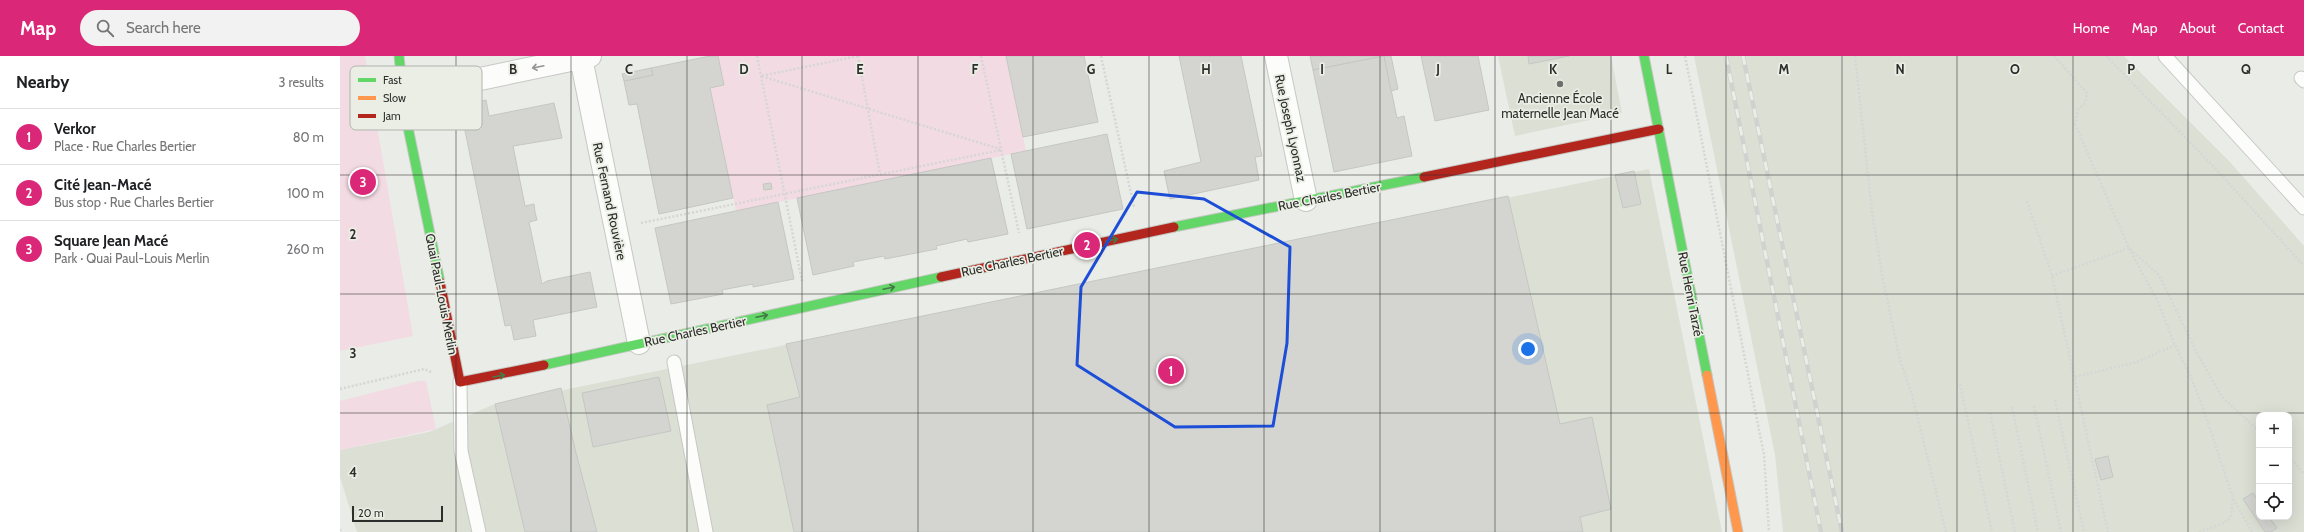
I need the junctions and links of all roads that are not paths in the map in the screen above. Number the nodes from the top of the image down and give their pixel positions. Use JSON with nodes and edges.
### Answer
{"nodes":[{"id":1,"x":400,"y":56,"type":"edge"},
{"id":2,"x":1276,"y":56,"type":"edge"},
{"id":3,"x":1644,"y":56,"type":"edge"},
{"id":4,"x":2166,"y":56,"type":"edge"},
{"id":5,"x":586,"y":57,"type":"edge"},
{"id":6,"x":401,"y":66,"type":"edge"},
{"id":7,"x":482,"y":79,"type":"edge"},
{"id":8,"x":410,"y":130,"type":"edge"},
{"id":9,"x":1659,"y":130,"type":"junction"},
{"id":10,"x":1306,"y":200,"type":"junction"},
{"id":11,"x":2304,"y":208,"type":"edge"},
{"id":12,"x":639,"y":343,"type":"junction"},
{"id":13,"x":674,"y":362,"type":"dead end"},
{"id":14,"x":460,"y":382,"type":"junction"},
{"id":15,"x":478,"y":532,"type":"edge"},
{"id":16,"x":706,"y":532,"type":"edge"},
{"id":17,"x":1738,"y":532,"type":"edge"}],
"edges":[{"from":1,"to":6,"type":"street","name":"Quai Paul-Louis Merlin"},
{"from":2,"to":10,"type":"street","name":"Rue Joseph Lyonnaz"},
{"from":3,"to":9,"type":"street","name":"Rue Henri Tarzé"},
{"from":4,"to":11,"type":"lane"},
{"from":5,"to":7,"type":"street","one_way":true},
{"from":5,"to":12,"type":"street","name":"Rue Fernand Rouvière"},
{"from":8,"to":14,"type":"street","name":"Quai Paul-Louis Merlin"},
{"from":9,"to":10,"type":"street","name":"Rue Charles Bertier"},
{"from":9,"to":17,"type":"street","name":"Rue Henri Tarzé"},
{"from":12,"to":10,"type":"street","name":"Rue Charles Bertier","one_way":true},
{"from":14,"to":12,"type":"street","name":"Rue Charles Bertier","one_way":true},
{"from":13,"to":16,"type":"lane"},
{"from":14,"to":15,"type":"lane","name":"Quai Paul-Louis Merlin"}]}
